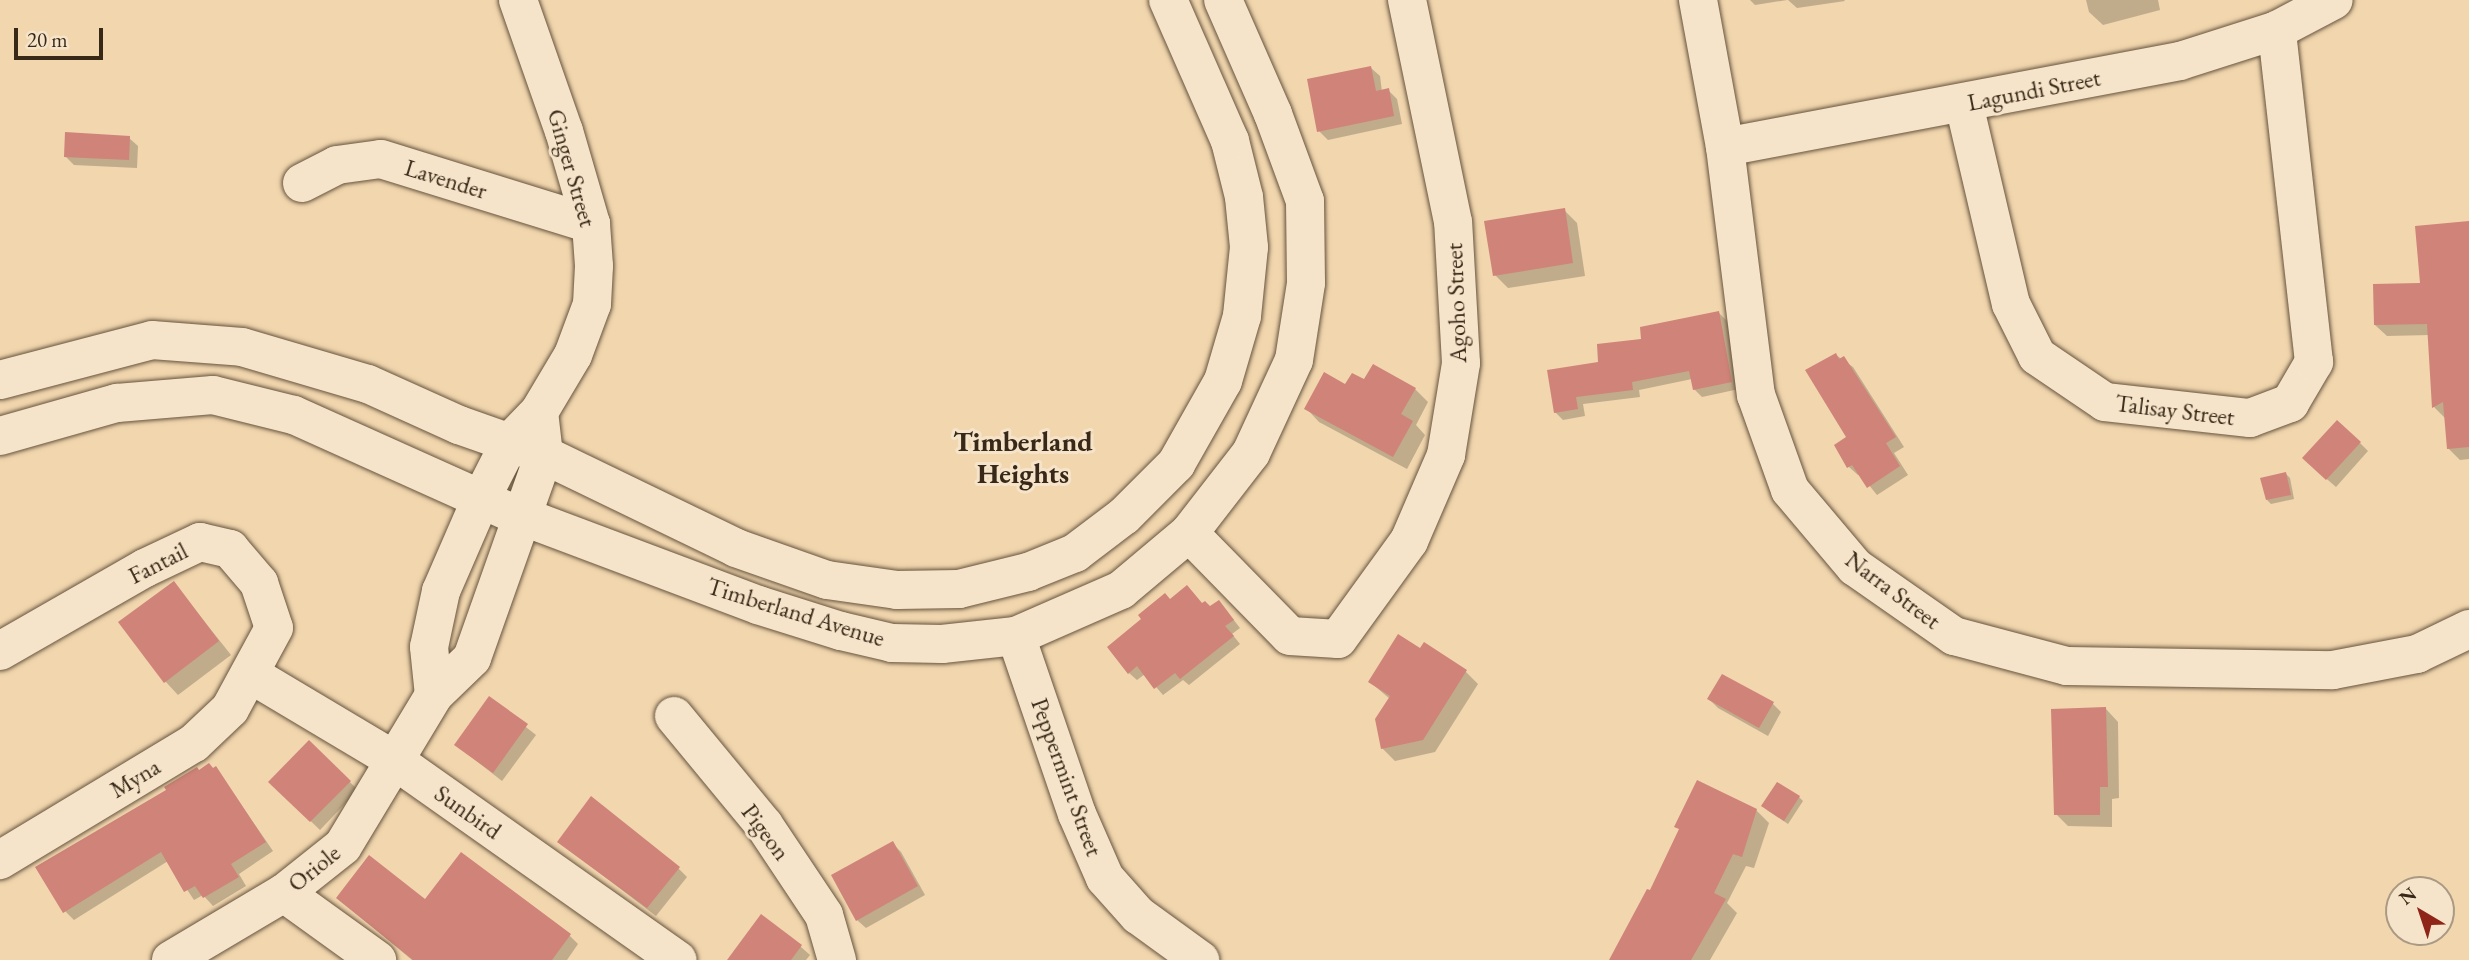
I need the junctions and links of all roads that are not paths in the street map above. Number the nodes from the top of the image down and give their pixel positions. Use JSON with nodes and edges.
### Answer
{"nodes":[{"id":1,"x":518,"y":0,"type":"edge"},
{"id":2,"x":1168,"y":0,"type":"edge"},
{"id":3,"x":1223,"y":0,"type":"edge"},
{"id":4,"x":1407,"y":0,"type":"edge"},
{"id":5,"x":1698,"y":0,"type":"edge"},
{"id":6,"x":2334,"y":0,"type":"edge"},
{"id":7,"x":2277,"y":30,"type":"junction"},
{"id":8,"x":1239,"y":38,"type":"junction"},
{"id":9,"x":1190,"y":55,"type":"junction"},
{"id":10,"x":1964,"y":104,"type":"junction"},
{"id":11,"x":1725,"y":147,"type":"junction"},
{"id":12,"x":302,"y":183,"type":"dead end"},
{"id":13,"x":591,"y":225,"type":"junction"},
{"id":14,"x":0,"y":380,"type":"edge"},
{"id":15,"x":0,"y":436,"type":"edge"},
{"id":16,"x":527,"y":448,"type":"junction"},
{"id":17,"x":481,"y":499,"type":"junction"},
{"id":18,"x":521,"y":515,"type":"junction"},
{"id":19,"x":1189,"y":533,"type":"junction"},
{"id":20,"x":2469,"y":629,"type":"edge"},
{"id":21,"x":1016,"y":636,"type":"junction"},
{"id":22,"x":0,"y":651,"type":"edge"},
{"id":23,"x":250,"y":674,"type":"junction"},
{"id":24,"x":434,"y":695,"type":"junction"},
{"id":25,"x":674,"y":716,"type":"dead end"},
{"id":26,"x":394,"y":761,"type":"junction"},
{"id":27,"x":0,"y":859,"type":"edge"},
{"id":28,"x":284,"y":893,"type":"junction"},
{"id":29,"x":171,"y":960,"type":"edge"},
{"id":30,"x":377,"y":960,"type":"edge"},
{"id":31,"x":678,"y":960,"type":"edge"},
{"id":32,"x":837,"y":960,"type":"edge"},
{"id":33,"x":1200,"y":960,"type":"edge"}],
"edges":[{"from":1,"to":13,"type":"street","name":"Ginger Street"},
{"from":2,"to":9,"type":"street","name":"Timberland Avenue"},
{"from":3,"to":8,"type":"street","name":"Timberland Avenue"},
{"from":4,"to":19,"type":"street","name":"Agoho Street"},
{"from":5,"to":11,"type":"street","name":"Narra Street"},
{"from":6,"to":7,"type":"street","name":"Lagundi Street"},
{"from":7,"to":10,"type":"street","name":"Lagundi Street"},
{"from":7,"to":10,"type":"street","name":"Talisay Street"},
{"from":8,"to":9,"type":"street"},
{"from":8,"to":19,"type":"street","name":"Timberland Avenue"},
{"from":9,"to":16,"type":"street","name":"Timberland Avenue"},
{"from":10,"to":11,"type":"street","name":"Lagundi Street"},
{"from":11,"to":20,"type":"street","name":"Narra Street"},
{"from":12,"to":13,"type":"street","name":"Lavender"},
{"from":13,"to":16,"type":"street","name":"Ginger Street"},
{"from":14,"to":16,"type":"street","name":"Timberland Avenue"},
{"from":15,"to":17,"type":"street","name":"Timberland Avenue"},
{"from":16,"to":17,"type":"street"},
{"from":16,"to":18,"type":"street","name":"Ginger Street"},
{"from":17,"to":18,"type":"street","name":"Timberland Avenue"},
{"from":17,"to":24,"type":"street"},
{"from":18,"to":21,"type":"street","name":"Timberland Avenue"},
{"from":18,"to":24,"type":"street","name":"Ginger Street"},
{"from":19,"to":21,"type":"street","name":"Timberland Avenue"},
{"from":21,"to":33,"type":"street","name":"Peppermint Street"},
{"from":22,"to":23,"type":"street","name":"Fantail"},
{"from":23,"to":26,"type":"street","name":"Sunbird"},
{"from":23,"to":27,"type":"street","name":"Myna"},
{"from":24,"to":26,"type":"street","name":"Oriole"},
{"from":25,"to":32,"type":"street","name":"Pigeon"},
{"from":26,"to":28,"type":"street","name":"Oriole"},
{"from":26,"to":31,"type":"street","name":"Sunbird"},
{"from":28,"to":29,"type":"street","name":"Oriole"},
{"from":28,"to":30,"type":"street"}]}
